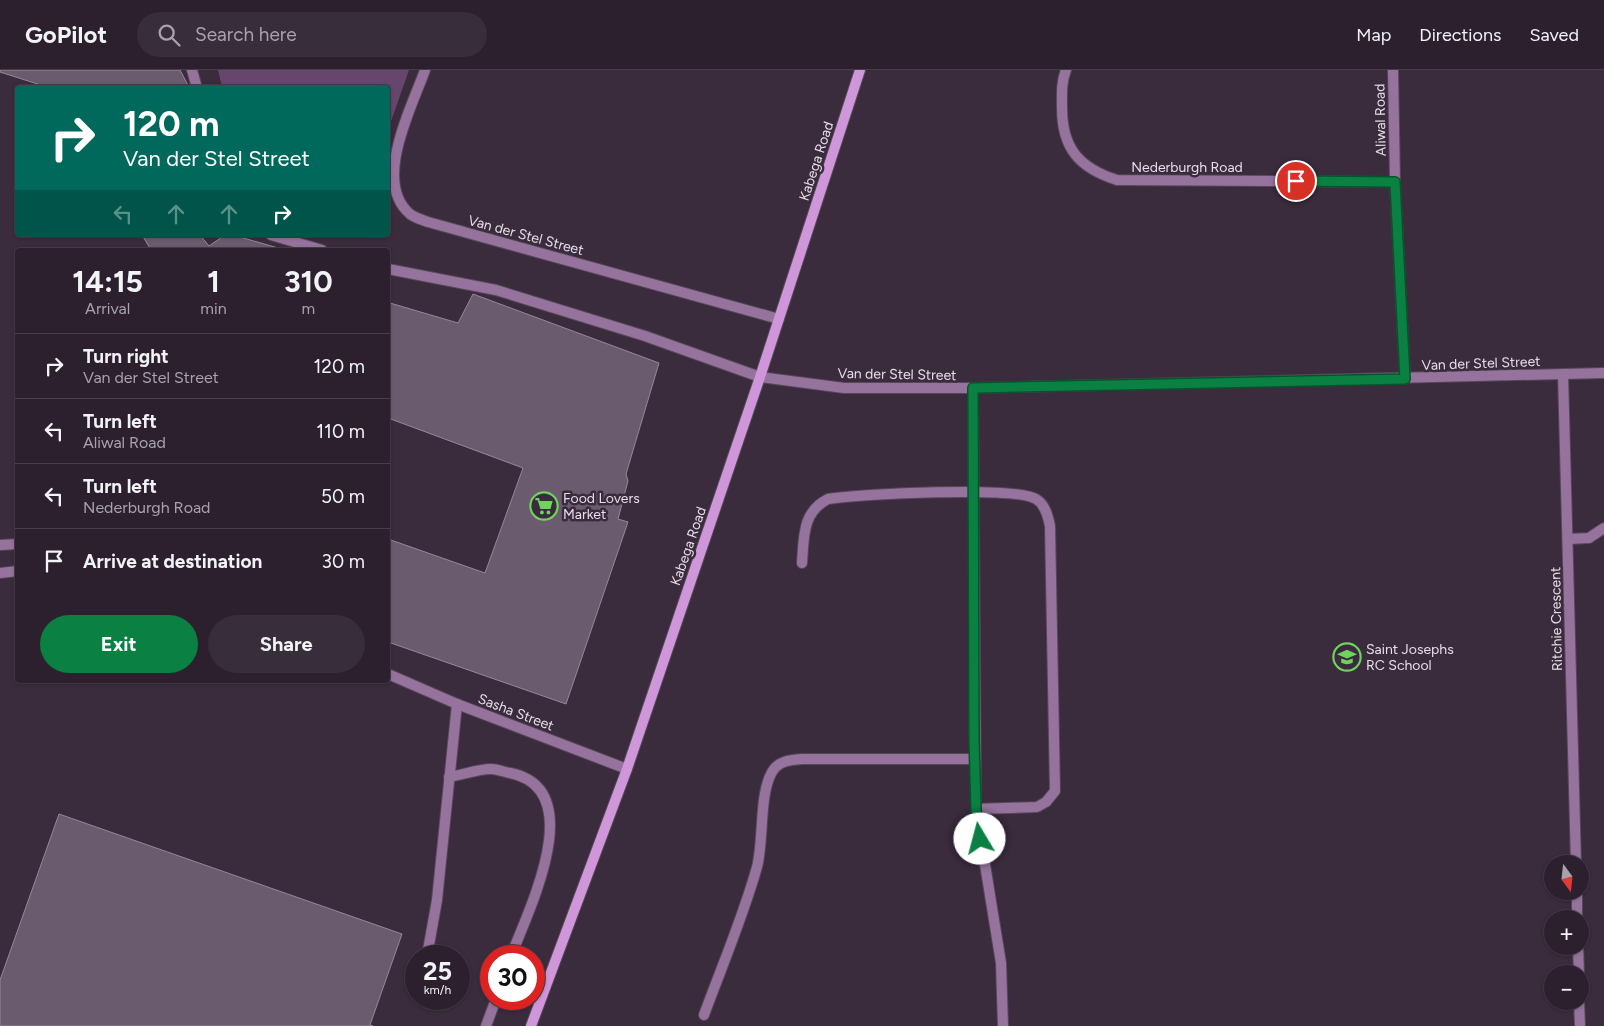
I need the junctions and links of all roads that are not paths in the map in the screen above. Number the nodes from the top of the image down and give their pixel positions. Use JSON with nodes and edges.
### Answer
{"nodes":[{"id":1,"x":192,"y":70,"type":"edge"},
{"id":2,"x":425,"y":70,"type":"edge"},
{"id":3,"x":860,"y":70,"type":"edge"},
{"id":4,"x":1066,"y":70,"type":"edge"},
{"id":5,"x":1393,"y":70,"type":"edge"},
{"id":6,"x":195,"y":85,"type":"edge"},
{"id":7,"x":1395,"y":182,"type":"junction"},
{"id":8,"x":278,"y":237,"type":"edge"},
{"id":9,"x":315,"y":248,"type":"edge"},
{"id":10,"x":390,"y":269,"type":"edge"},
{"id":11,"x":779,"y":319,"type":"junction"},
{"id":12,"x":1604,"y":373,"type":"edge"},
{"id":13,"x":1563,"y":374,"type":"junction"},
{"id":14,"x":760,"y":377,"type":"junction"},
{"id":15,"x":1405,"y":379,"type":"junction"},
{"id":16,"x":973,"y":388,"type":"junction"},
{"id":17,"x":973,"y":492,"type":"junction"},
{"id":18,"x":1604,"y":528,"type":"edge"},
{"id":19,"x":1568,"y":539,"type":"junction"},
{"id":20,"x":15,"y":544,"type":"edge"},
{"id":21,"x":0,"y":545,"type":"edge"},
{"id":22,"x":802,"y":563,"type":"dead end"},
{"id":23,"x":15,"y":571,"type":"edge"},
{"id":24,"x":0,"y":573,"type":"edge"},
{"id":25,"x":390,"y":676,"type":"edge"},
{"id":26,"x":457,"y":704,"type":"junction"},
{"id":27,"x":974,"y":759,"type":"junction"},
{"id":28,"x":626,"y":769,"type":"junction"},
{"id":29,"x":449,"y":777,"type":"junction"},
{"id":30,"x":976,"y":809,"type":"junction"},
{"id":31,"x":1576,"y":855,"type":"edge"},
{"id":32,"x":429,"y":945,"type":"edge"},
{"id":33,"x":515,"y":945,"type":"edge"},
{"id":34,"x":492,"y":1010,"type":"edge"},
{"id":35,"x":1580,"y":1010,"type":"edge"},
{"id":36,"x":704,"y":1015,"type":"dead end"},
{"id":37,"x":486,"y":1026,"type":"edge"},
{"id":38,"x":531,"y":1026,"type":"edge"},
{"id":39,"x":1003,"y":1026,"type":"edge"},
{"id":40,"x":1580,"y":1026,"type":"edge"}],
"edges":[{"from":1,"to":6,"type":"street"},
{"from":2,"to":11,"type":"street","name":"Van der Stel Street"},
{"from":3,"to":11,"type":"street","name":"Kabega Road"},
{"from":4,"to":7,"type":"street","name":"Nederburgh Road"},
{"from":5,"to":7,"type":"street","name":"Aliwal Road"},
{"from":7,"to":15,"type":"street","name":"Aliwal Road"},
{"from":8,"to":9,"type":"street"},
{"from":10,"to":14,"type":"street","name":"Van der Stel Street"},
{"from":11,"to":14,"type":"street","name":"Kabega Road"},
{"from":12,"to":13,"type":"street","name":"Van der Stel Street"},
{"from":13,"to":15,"type":"street","name":"Van der Stel Street"},
{"from":13,"to":19,"type":"street","name":"Ritchie Crescent"},
{"from":14,"to":16,"type":"street","name":"Van der Stel Street"},
{"from":14,"to":28,"type":"street","name":"Kabega Road"},
{"from":15,"to":16,"type":"street","name":"Van der Stel Street"},
{"from":16,"to":17,"type":"street"},
{"from":17,"to":22,"type":"street"},
{"from":17,"to":27,"type":"street"},
{"from":17,"to":30,"type":"street"},
{"from":18,"to":19,"type":"street"},
{"from":19,"to":31,"type":"street","name":"Ritchie Crescent"},
{"from":20,"to":21,"type":"street"},
{"from":23,"to":24,"type":"street"},
{"from":25,"to":26,"type":"street","name":"Sasha Street"},
{"from":26,"to":28,"type":"street","name":"Sasha Street"},
{"from":26,"to":29,"type":"street"},
{"from":27,"to":30,"type":"street"},
{"from":27,"to":36,"type":"street"},
{"from":28,"to":38,"type":"street","name":"Kabega Road"},
{"from":29,"to":32,"type":"street"},
{"from":29,"to":33,"type":"street"},
{"from":30,"to":39,"type":"street"},
{"from":34,"to":37,"type":"street"},
{"from":35,"to":40,"type":"street"}]}
